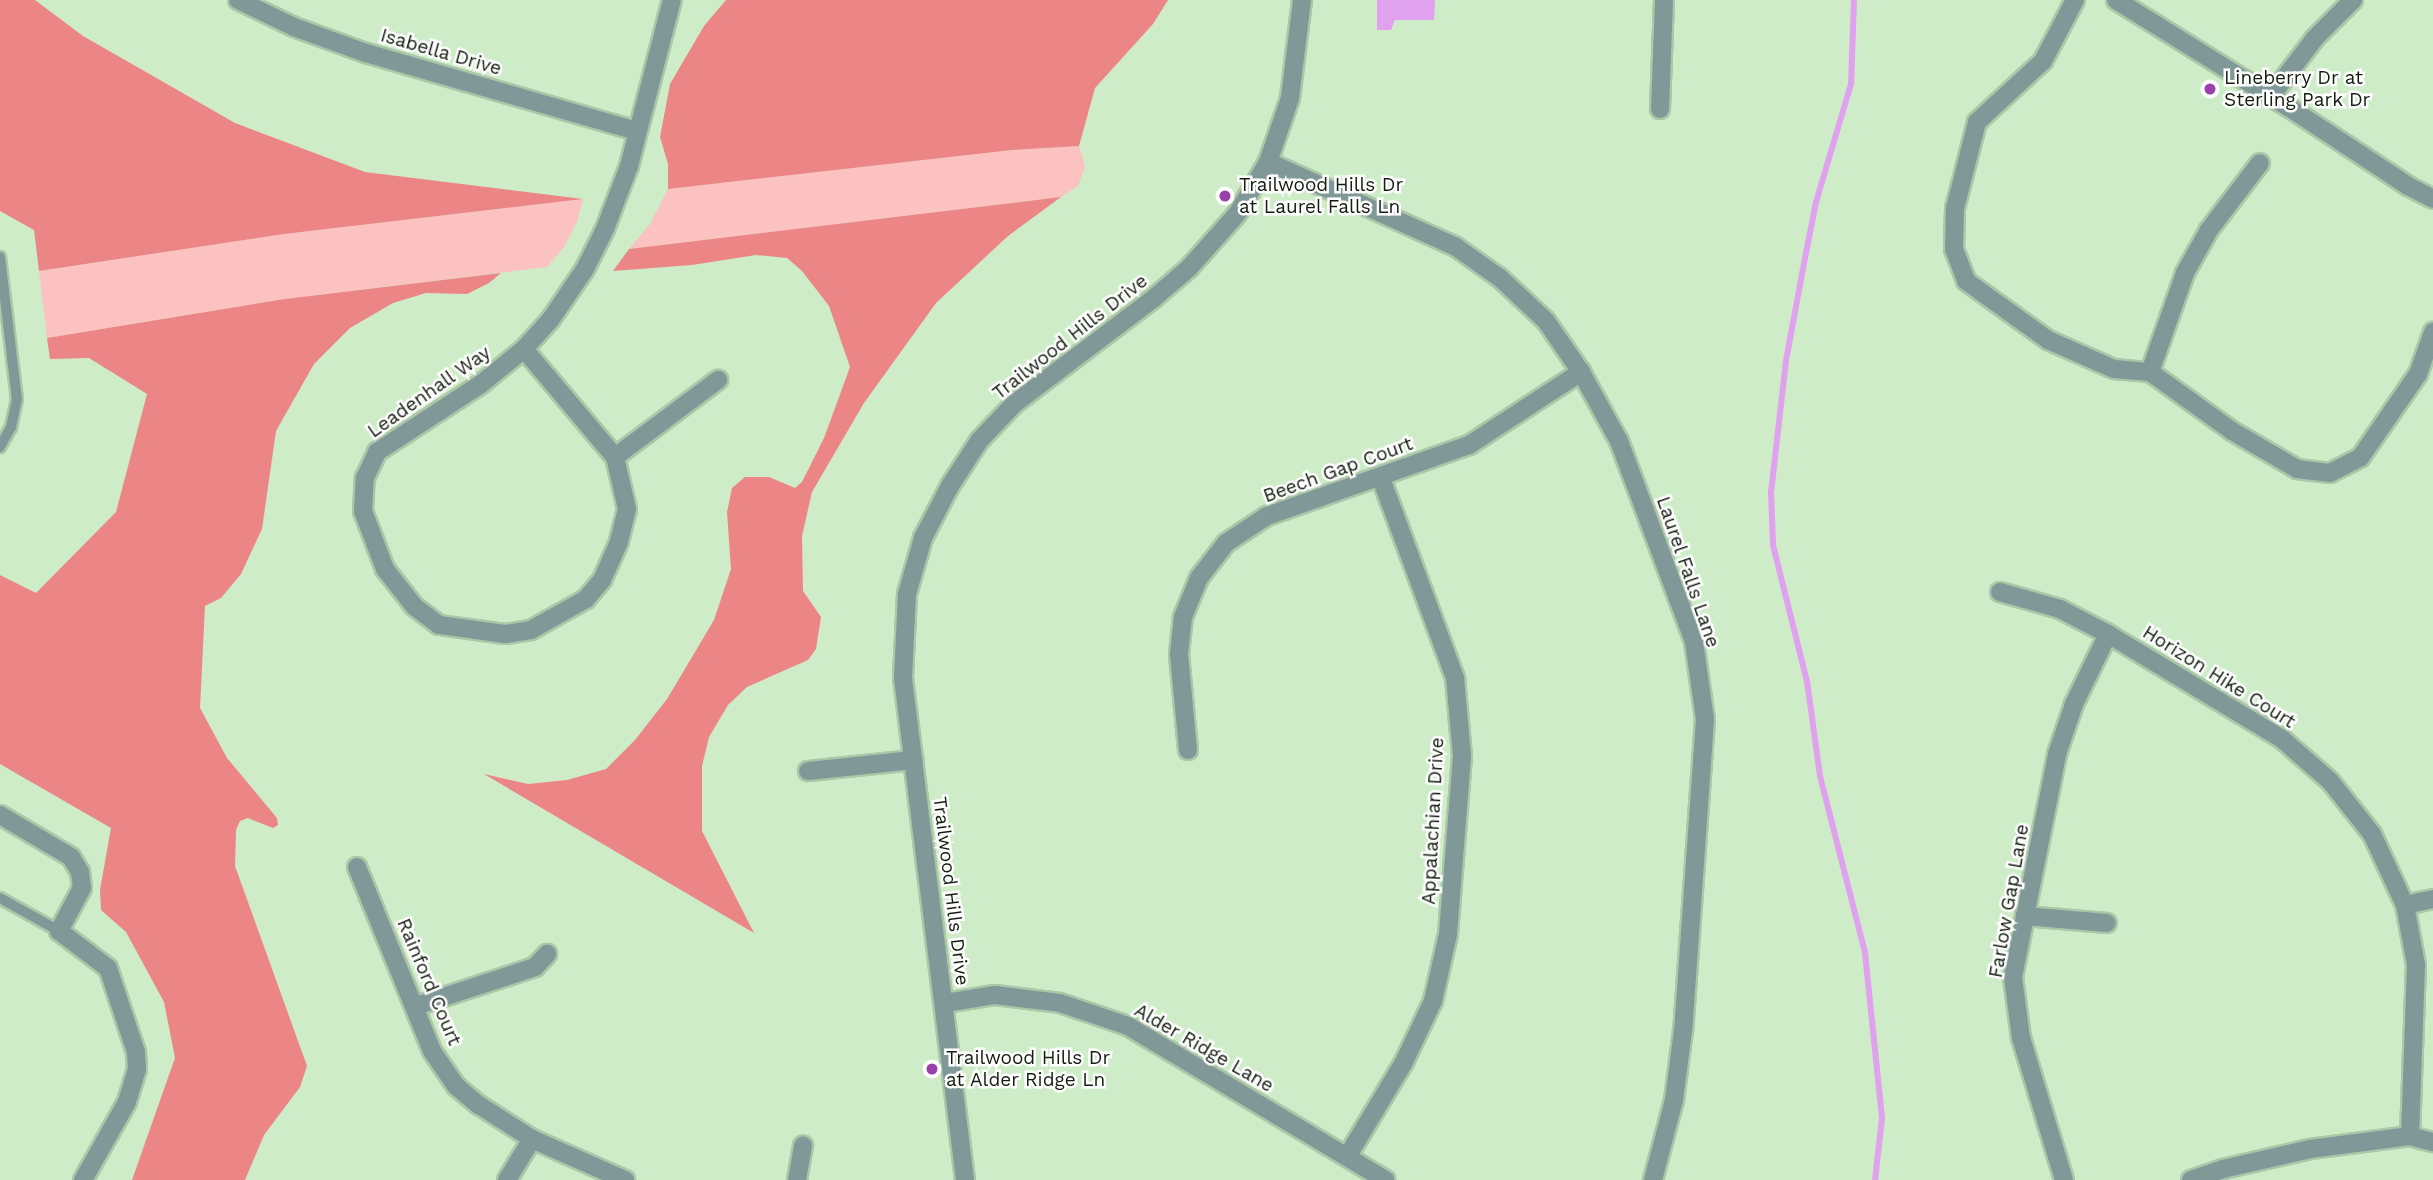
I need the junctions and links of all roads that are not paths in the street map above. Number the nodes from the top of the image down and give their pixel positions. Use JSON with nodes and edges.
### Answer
{"nodes":[{"id":1,"x":238,"y":0,"type":"edge"},
{"id":2,"x":672,"y":0,"type":"edge"},
{"id":3,"x":1302,"y":0,"type":"edge"},
{"id":4,"x":1664,"y":0,"type":"edge"},
{"id":5,"x":2075,"y":0,"type":"edge"},
{"id":6,"x":2116,"y":0,"type":"edge"},
{"id":7,"x":2353,"y":0,"type":"edge"},
{"id":8,"x":2271,"y":96,"type":"junction"},
{"id":9,"x":1660,"y":109,"type":"dead end"},
{"id":10,"x":637,"y":131,"type":"junction"},
{"id":11,"x":1268,"y":162,"type":"junction"},
{"id":12,"x":2260,"y":163,"type":"dead end"},
{"id":13,"x":2433,"y":199,"type":"edge"},
{"id":14,"x":0,"y":257,"type":"edge"},
{"id":15,"x":2433,"y":332,"type":"edge"},
{"id":16,"x":524,"y":349,"type":"junction"},
{"id":17,"x":12,"y":354,"type":"junction"},
{"id":18,"x":0,"y":355,"type":"edge"},
{"id":19,"x":1581,"y":372,"type":"junction"},
{"id":20,"x":2150,"y":372,"type":"junction"},
{"id":21,"x":718,"y":380,"type":"dead end"},
{"id":22,"x":0,"y":447,"type":"edge"},
{"id":23,"x":615,"y":457,"type":"junction"},
{"id":24,"x":1381,"y":478,"type":"junction"},
{"id":25,"x":2000,"y":592,"type":"dead end"},
{"id":26,"x":2108,"y":634,"type":"junction"},
{"id":27,"x":1188,"y":750,"type":"dead end"},
{"id":28,"x":913,"y":760,"type":"junction"},
{"id":29,"x":808,"y":771,"type":"dead end"},
{"id":30,"x":0,"y":816,"type":"edge"},
{"id":31,"x":357,"y":867,"type":"dead end"},
{"id":32,"x":0,"y":898,"type":"edge"},
{"id":33,"x":2433,"y":900,"type":"edge"},
{"id":34,"x":2405,"y":905,"type":"junction"},
{"id":35,"x":2025,"y":916,"type":"junction"},
{"id":36,"x":2107,"y":923,"type":"dead end"},
{"id":37,"x":59,"y":931,"type":"junction"},
{"id":38,"x":547,"y":954,"type":"dead end"},
{"id":39,"x":945,"y":1003,"type":"junction"},
{"id":40,"x":416,"y":1006,"type":"junction"},
{"id":41,"x":2410,"y":1136,"type":"junction"},
{"id":42,"x":532,"y":1139,"type":"junction"},
{"id":43,"x":2433,"y":1142,"type":"edge"},
{"id":44,"x":803,"y":1146,"type":"dead end"},
{"id":45,"x":1347,"y":1157,"type":"junction"},
{"id":46,"x":83,"y":1180,"type":"edge"},
{"id":47,"x":507,"y":1180,"type":"edge"},
{"id":48,"x":625,"y":1180,"type":"edge"},
{"id":49,"x":797,"y":1180,"type":"edge"},
{"id":50,"x":965,"y":1180,"type":"edge"},
{"id":51,"x":1385,"y":1180,"type":"edge"},
{"id":52,"x":1653,"y":1180,"type":"edge"},
{"id":53,"x":2064,"y":1180,"type":"edge"},
{"id":54,"x":2191,"y":1180,"type":"edge"}],
"edges":[{"from":1,"to":10,"type":"street","name":"Isabella Drive"},
{"from":2,"to":10,"type":"street","name":"Leadenhall Way"},
{"from":3,"to":11,"type":"street","name":"Trailwood Hills Drive"},
{"from":4,"to":9,"type":"street"},
{"from":5,"to":20,"type":"street"},
{"from":6,"to":8,"type":"street"},
{"from":7,"to":8,"type":"street"},
{"from":8,"to":13,"type":"street"},
{"from":10,"to":16,"type":"street","name":"Leadenhall Way"},
{"from":11,"to":19,"type":"street","name":"Laurel Falls Lane"},
{"from":11,"to":28,"type":"street","name":"Trailwood Hills Drive"},
{"from":12,"to":20,"type":"street"},
{"from":14,"to":17,"type":"lane"},
{"from":15,"to":20,"type":"street"},
{"from":16,"to":23,"type":"street","name":"Leadenhall Way"},
{"from":16,"to":23,"type":"street","name":"Leadenhall Way"},
{"from":17,"to":18,"type":"lane"},
{"from":17,"to":22,"type":"lane"},
{"from":19,"to":24,"type":"street","name":"Beech Gap Court"},
{"from":19,"to":52,"type":"street","name":"Laurel Falls Lane"},
{"from":21,"to":23,"type":"street"},
{"from":24,"to":27,"type":"street","name":"Beech Gap Court"},
{"from":24,"to":45,"type":"street","name":"Appalachian Drive"},
{"from":25,"to":26,"type":"street","name":"Horizon Hike Court"},
{"from":26,"to":34,"type":"street","name":"Horizon Hike Court"},
{"from":26,"to":35,"type":"street","name":"Farlow Gap Lane"},
{"from":28,"to":29,"type":"street"},
{"from":28,"to":39,"type":"street","name":"Trailwood Hills Drive"},
{"from":30,"to":37,"type":"street"},
{"from":31,"to":40,"type":"street","name":"Rainford Court"},
{"from":32,"to":37,"type":"lane"},
{"from":33,"to":34,"type":"street"},
{"from":34,"to":41,"type":"street","name":"Horizon Hike Court"},
{"from":35,"to":36,"type":"street"},
{"from":35,"to":53,"type":"street","name":"Farlow Gap Lane"},
{"from":37,"to":46,"type":"street"},
{"from":38,"to":40,"type":"street"},
{"from":39,"to":45,"type":"street","name":"Alder Ridge Lane"},
{"from":39,"to":50,"type":"street","name":"Trailwood Hills Drive"},
{"from":40,"to":42,"type":"street","name":"Rainford Court"},
{"from":41,"to":43,"type":"street"},
{"from":41,"to":54,"type":"street"},
{"from":42,"to":47,"type":"street"},
{"from":42,"to":48,"type":"street","name":"Rainford Court"},
{"from":44,"to":49,"type":"street"},
{"from":45,"to":51,"type":"street","name":"Alder Ridge Lane"}]}
